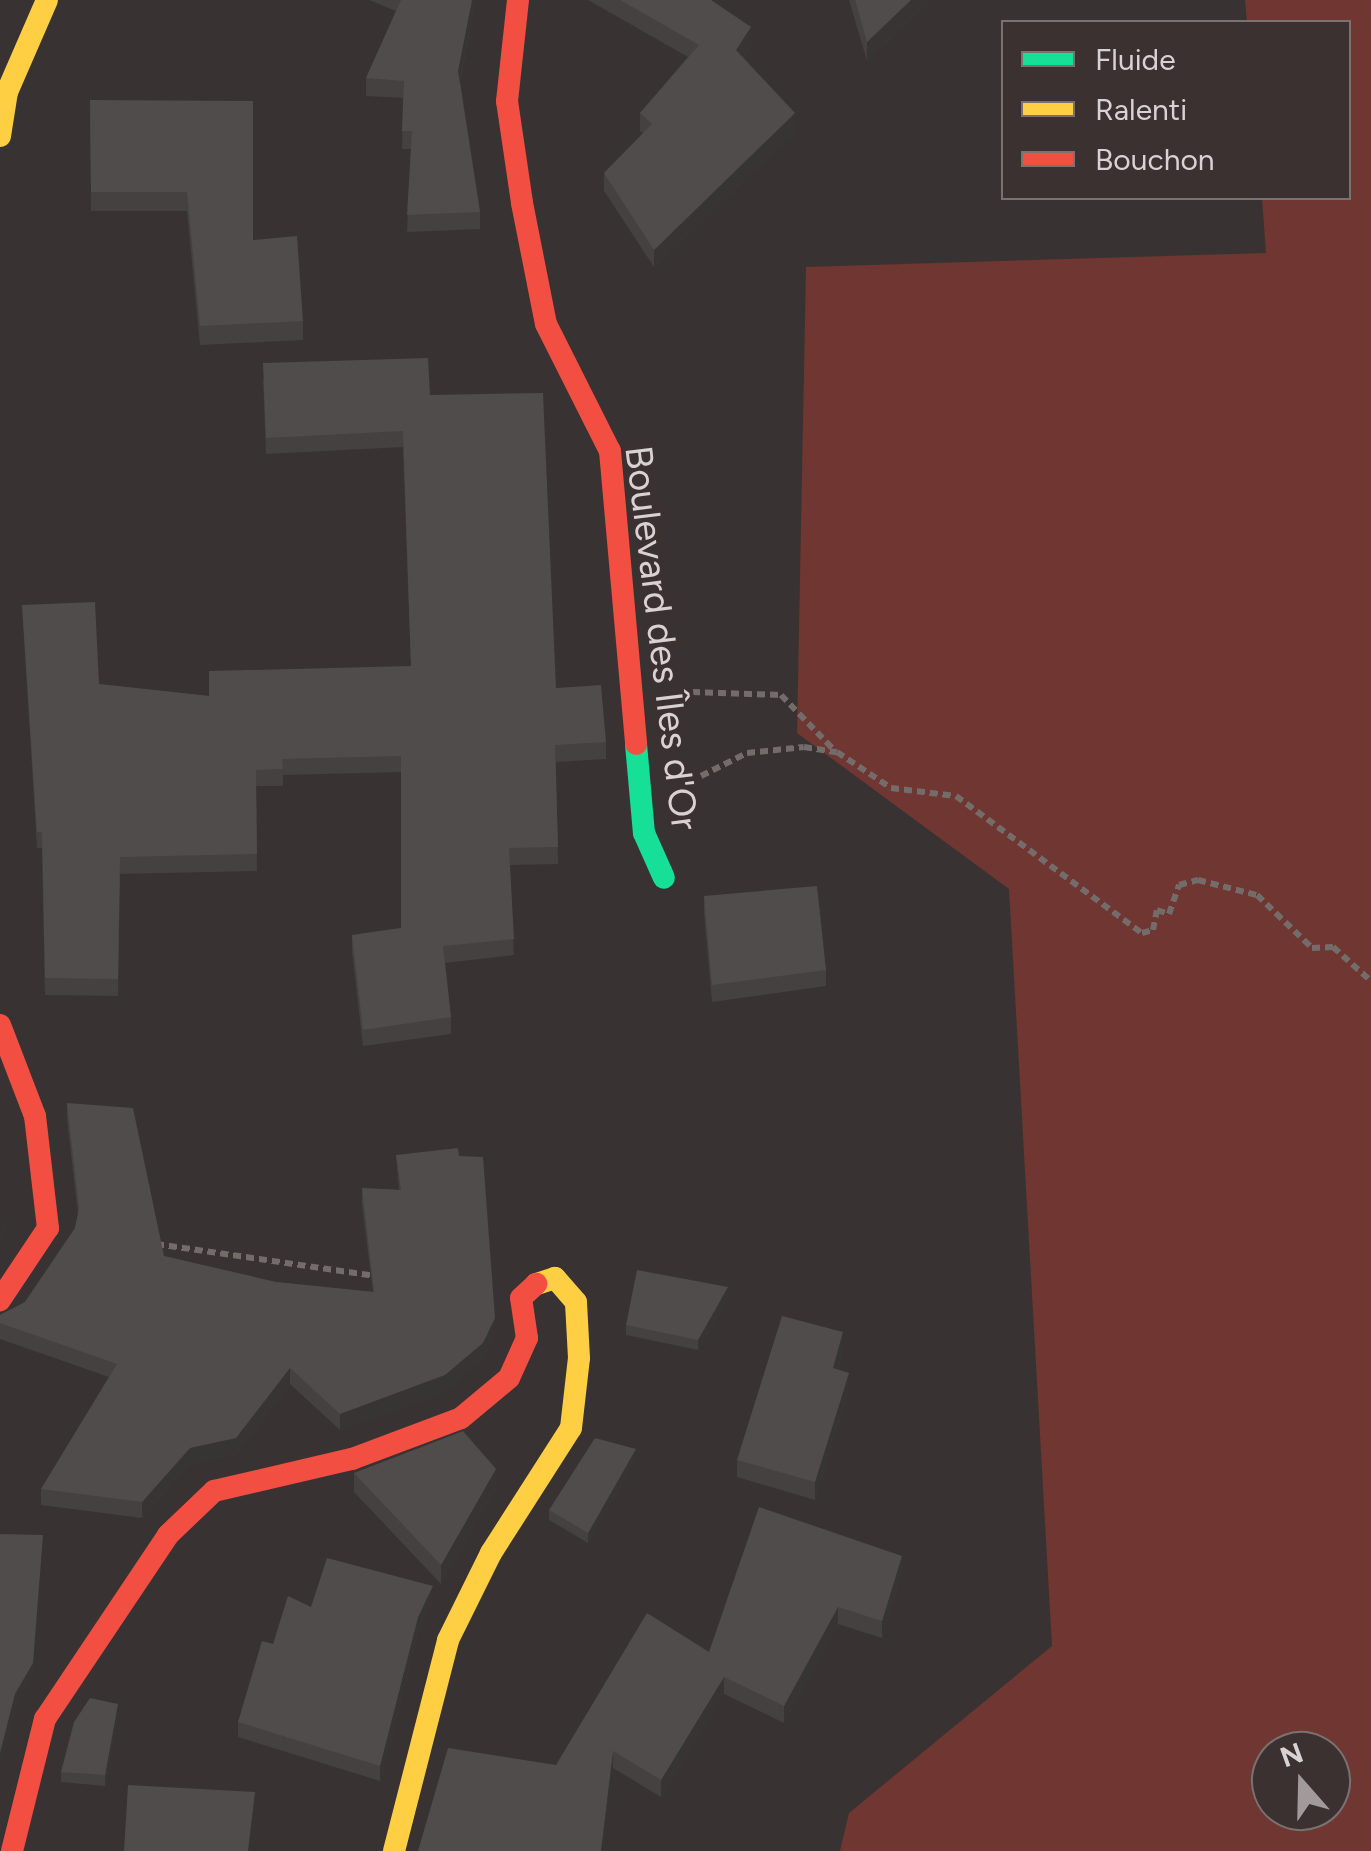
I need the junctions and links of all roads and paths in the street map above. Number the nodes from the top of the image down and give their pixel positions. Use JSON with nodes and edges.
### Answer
{"nodes":[{"id":1,"x":47,"y":0,"type":"edge"},
{"id":2,"x":518,"y":0,"type":"edge"},
{"id":3,"x":0,"y":136,"type":"edge"},
{"id":4,"x":628,"y":632,"type":"junction"},
{"id":5,"x":837,"y":752,"type":"junction"},
{"id":6,"x":641,"y":803,"type":"junction"},
{"id":7,"x":664,"y":878,"type":"dead end"},
{"id":8,"x":1371,"y":981,"type":"edge"},
{"id":9,"x":0,"y":1025,"type":"edge"},
{"id":10,"x":146,"y":1242,"type":"edge"},
{"id":11,"x":383,"y":1277,"type":"edge"},
{"id":12,"x":0,"y":1300,"type":"edge"},
{"id":13,"x":12,"y":1851,"type":"edge"},
{"id":14,"x":394,"y":1851,"type":"edge"}],
"edges":[{"from":1,"to":3,"type":"street"},
{"from":2,"to":4,"type":"street","name":"Boulevard des Îles d'Or"},
{"from":4,"to":5,"type":"path"},
{"from":4,"to":6,"type":"street","name":"Boulevard des Îles d'Or"},
{"from":5,"to":6,"type":"path"},
{"from":5,"to":8,"type":"path"},
{"from":6,"to":7,"type":"street","name":"Boulevard des Îles d'Or"},
{"from":9,"to":12,"type":"street"},
{"from":10,"to":11,"type":"path"},
{"from":13,"to":14,"type":"street"}]}
